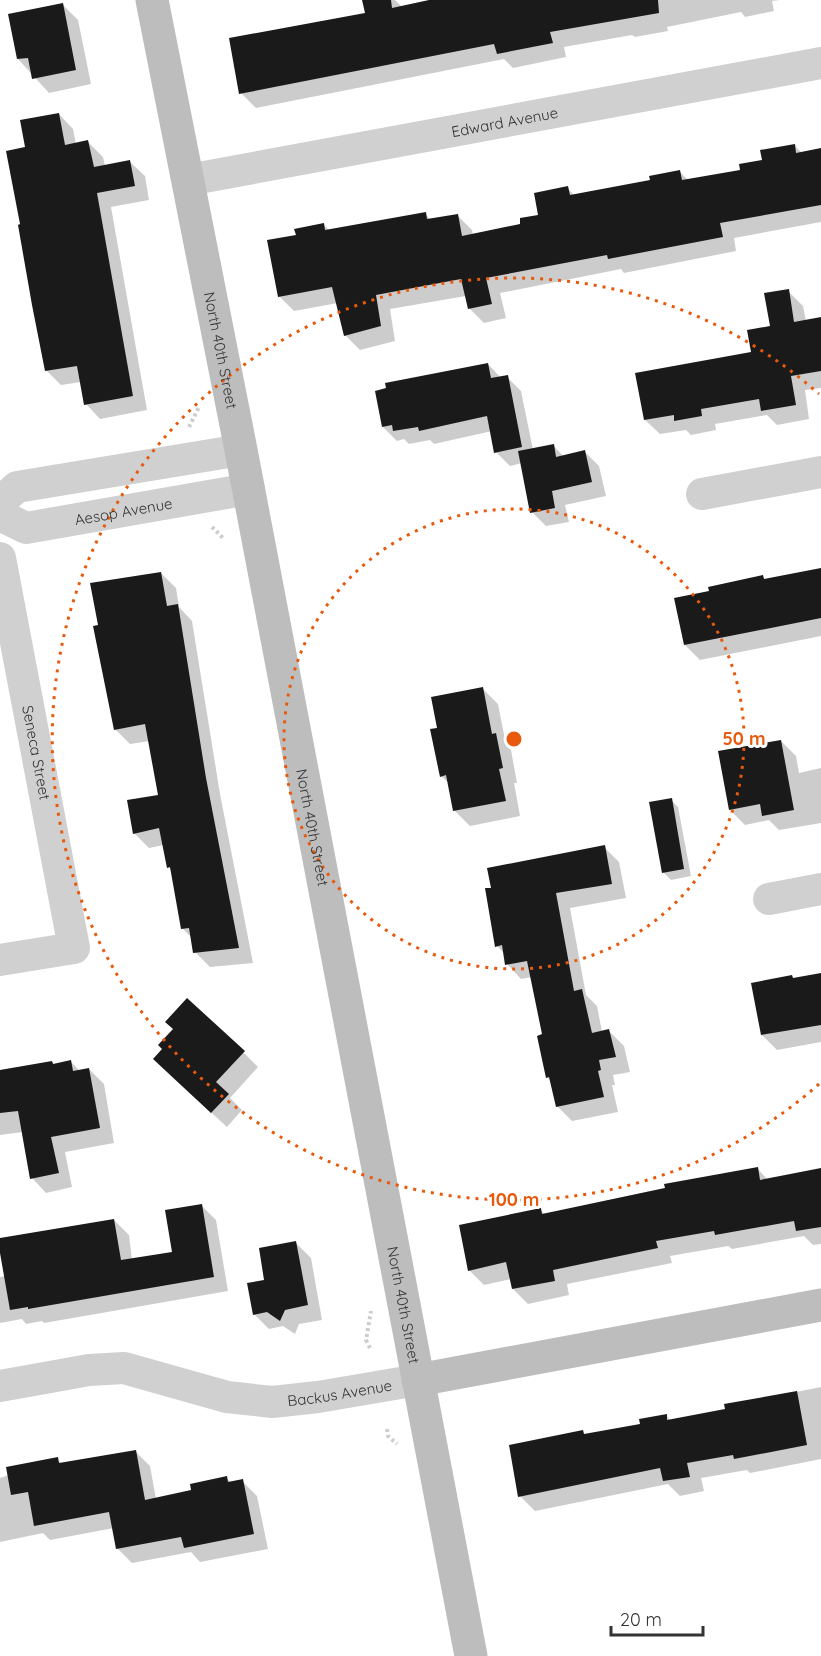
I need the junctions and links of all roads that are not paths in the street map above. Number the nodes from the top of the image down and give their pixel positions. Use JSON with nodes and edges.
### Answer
{"nodes":[{"id":1,"x":152,"y":0,"type":"edge"},
{"id":2,"x":821,"y":63,"type":"edge"},
{"id":3,"x":188,"y":180,"type":"junction"},
{"id":4,"x":241,"y":450,"type":"junction"},
{"id":5,"x":821,"y":472,"type":"edge"},
{"id":6,"x":249,"y":489,"type":"junction"},
{"id":7,"x":702,"y":494,"type":"dead end"},
{"id":8,"x":0,"y":502,"type":"edge"},
{"id":9,"x":0,"y":515,"type":"edge"},
{"id":10,"x":0,"y":558,"type":"edge"},
{"id":11,"x":821,"y":889,"type":"edge"},
{"id":12,"x":769,"y":899,"type":"dead end"},
{"id":13,"x":0,"y":960,"type":"edge"},
{"id":14,"x":821,"y":1305,"type":"edge"},
{"id":15,"x":418,"y":1380,"type":"junction"},
{"id":16,"x":0,"y":1386,"type":"edge"},
{"id":17,"x":471,"y":1656,"type":"edge"}],
"edges":[{"from":1,"to":3,"type":"street","name":"North 40th Street"},
{"from":2,"to":3,"type":"street","name":"Edward Avenue"},
{"from":3,"to":4,"type":"street","name":"North 40th Street"},
{"from":4,"to":6,"type":"street","name":"North 40th Street"},
{"from":4,"to":8,"type":"street"},
{"from":5,"to":7,"type":"street"},
{"from":6,"to":9,"type":"street","name":"Aesop Avenue"},
{"from":6,"to":15,"type":"street","name":"North 40th Street"},
{"from":10,"to":13,"type":"street","name":"Seneca Street"},
{"from":11,"to":12,"type":"street"},
{"from":14,"to":15,"type":"street","name":"Backus Avenue"},
{"from":15,"to":16,"type":"street","name":"Backus Avenue"},
{"from":15,"to":17,"type":"street","name":"North 40th Street"}]}
